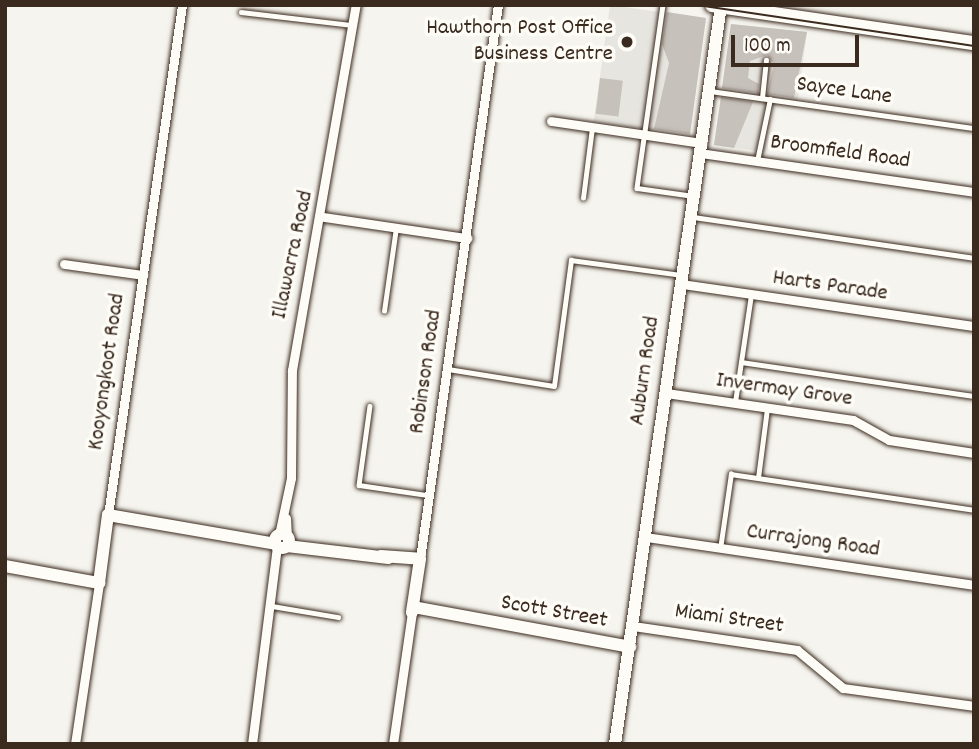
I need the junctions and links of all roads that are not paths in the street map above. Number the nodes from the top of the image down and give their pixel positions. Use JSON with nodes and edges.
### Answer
{"nodes":[{"id":1,"x":182,"y":5,"type":"edge"},
{"id":2,"x":356,"y":5,"type":"edge"},
{"id":3,"x":498,"y":5,"type":"edge"},
{"id":4,"x":663,"y":5,"type":"edge"},
{"id":5,"x":718,"y":6,"type":"edge"},
{"id":6,"x":779,"y":10,"type":"edge"},
{"id":7,"x":241,"y":12,"type":"dead end"},
{"id":8,"x":353,"y":26,"type":"junction"},
{"id":9,"x":974,"y":44,"type":"edge"},
{"id":10,"x":766,"y":60,"type":"dead end"},
{"id":11,"x":709,"y":90,"type":"junction"},
{"id":12,"x":762,"y":98,"type":"junction"},
{"id":13,"x":770,"y":99,"type":"junction"},
{"id":14,"x":551,"y":121,"type":"dead end"},
{"id":15,"x":593,"y":127,"type":"junction"},
{"id":16,"x":974,"y":128,"type":"edge"},
{"id":17,"x":645,"y":134,"type":"junction"},
{"id":18,"x":701,"y":148,"type":"junction"},
{"id":19,"x":757,"y":161,"type":"junction"},
{"id":20,"x":974,"y":192,"type":"edge"},
{"id":21,"x":694,"y":196,"type":"junction"},
{"id":22,"x":583,"y":198,"type":"dead end"},
{"id":23,"x":691,"y":216,"type":"junction"},
{"id":24,"x":324,"y":217,"type":"junction"},
{"id":25,"x":396,"y":228,"type":"junction"},
{"id":26,"x":467,"y":238,"type":"junction"},
{"id":27,"x":974,"y":258,"type":"edge"},
{"id":28,"x":64,"y":264,"type":"dead end"},
{"id":29,"x":143,"y":275,"type":"junction"},
{"id":30,"x":682,"y":280,"type":"junction"},
{"id":31,"x":751,"y":295,"type":"junction"},
{"id":32,"x":384,"y":311,"type":"dead end"},
{"id":33,"x":974,"y":326,"type":"edge"},
{"id":34,"x":741,"y":362,"type":"junction"},
{"id":35,"x":448,"y":369,"type":"junction"},
{"id":36,"x":666,"y":393,"type":"junction"},
{"id":37,"x":974,"y":396,"type":"edge"},
{"id":38,"x":735,"y":403,"type":"junction"},
{"id":39,"x":370,"y":406,"type":"dead end"},
{"id":40,"x":767,"y":408,"type":"junction"},
{"id":41,"x":974,"y":453,"type":"edge"},
{"id":42,"x":758,"y":478,"type":"junction"},
{"id":43,"x":430,"y":496,"type":"junction"},
{"id":44,"x":974,"y":510,"type":"edge"},
{"id":45,"x":108,"y":514,"type":"junction"},
{"id":46,"x":646,"y":537,"type":"junction"},
{"id":47,"x":282,"y":541,"type":"junction"},
{"id":48,"x":720,"y":549,"type":"junction"},
{"id":49,"x":420,"y":563,"type":"junction"},
{"id":50,"x":5,"y":566,"type":"edge"},
{"id":51,"x":100,"y":579,"type":"junction"},
{"id":52,"x":974,"y":585,"type":"edge"},
{"id":53,"x":272,"y":606,"type":"junction"},
{"id":54,"x":412,"y":609,"type":"junction"},
{"id":55,"x":338,"y":617,"type":"dead end"},
{"id":56,"x":632,"y":626,"type":"junction"},
{"id":57,"x":630,"y":647,"type":"junction"},
{"id":58,"x":974,"y":706,"type":"edge"},
{"id":59,"x":75,"y":744,"type":"edge"},
{"id":60,"x":252,"y":744,"type":"edge"},
{"id":61,"x":393,"y":744,"type":"edge"},
{"id":62,"x":615,"y":744,"type":"edge"}],
"edges":[{"from":1,"to":29,"type":"street","name":"Kooyongkoot Road"},
{"from":2,"to":8,"type":"street","name":"Illawarra Road"},
{"from":3,"to":26,"type":"street","name":"Robinson Road"},
{"from":4,"to":17,"type":"lane"},
{"from":5,"to":6,"type":"main road"},
{"from":5,"to":11,"type":"main road","name":"Auburn Road"},
{"from":6,"to":9,"type":"main road"},
{"from":7,"to":8,"type":"lane"},
{"from":8,"to":24,"type":"street","name":"Illawarra Road"},
{"from":10,"to":12,"type":"lane"},
{"from":11,"to":12,"type":"lane","name":"Sayce Lane"},
{"from":11,"to":18,"type":"main road","name":"Auburn Road"},
{"from":12,"to":13,"type":"lane","name":"Sayce Lane"},
{"from":13,"to":16,"type":"lane","name":"Sayce Lane"},
{"from":13,"to":19,"type":"lane"},
{"from":14,"to":15,"type":"street","name":"Broomfield Road"},
{"from":15,"to":17,"type":"street","name":"Broomfield Road"},
{"from":15,"to":22,"type":"lane"},
{"from":17,"to":18,"type":"street","name":"Broomfield Road"},
{"from":17,"to":21,"type":"lane"},
{"from":18,"to":19,"type":"street","name":"Broomfield Road"},
{"from":18,"to":21,"type":"main road","name":"Auburn Road"},
{"from":19,"to":20,"type":"street","name":"Broomfield Road"},
{"from":21,"to":23,"type":"main road","name":"Auburn Road"},
{"from":23,"to":27,"type":"lane"},
{"from":23,"to":30,"type":"main road","name":"Auburn Road"},
{"from":24,"to":25,"type":"street"},
{"from":24,"to":47,"type":"street","name":"Illawarra Road"},
{"from":25,"to":26,"type":"street"},
{"from":25,"to":32,"type":"lane"},
{"from":26,"to":35,"type":"street","name":"Robinson Road"},
{"from":28,"to":29,"type":"street"},
{"from":29,"to":45,"type":"street","name":"Kooyongkoot Road"},
{"from":30,"to":31,"type":"street","name":"Harts Parade"},
{"from":30,"to":35,"type":"lane"},
{"from":30,"to":36,"type":"main road","name":"Auburn Road"},
{"from":31,"to":33,"type":"street","name":"Harts Parade"},
{"from":31,"to":34,"type":"lane"},
{"from":34,"to":37,"type":"lane"},
{"from":34,"to":38,"type":"lane"},
{"from":35,"to":43,"type":"street","name":"Robinson Road"},
{"from":36,"to":38,"type":"street","name":"Invermay Grove"},
{"from":36,"to":46,"type":"main road","name":"Auburn Road"},
{"from":38,"to":40,"type":"street","name":"Invermay Grove"},
{"from":39,"to":43,"type":"lane"},
{"from":40,"to":41,"type":"street","name":"Invermay Grove"},
{"from":40,"to":42,"type":"lane"},
{"from":42,"to":44,"type":"lane"},
{"from":42,"to":48,"type":"lane"},
{"from":43,"to":49,"type":"street","name":"Robinson Road"},
{"from":45,"to":47,"type":"main road"},
{"from":45,"to":51,"type":"main road","name":"Kooyongkoot Road"},
{"from":46,"to":48,"type":"street","name":"Currajong Road"},
{"from":46,"to":56,"type":"main road","name":"Auburn Road"},
{"from":47,"to":49,"type":"main road"},
{"from":47,"to":53,"type":"street","name":"Illawarra Road"},
{"from":48,"to":52,"type":"street","name":"Currajong Road"},
{"from":49,"to":54,"type":"main road","name":"Robinson Road"},
{"from":50,"to":51,"type":"main road"},
{"from":51,"to":59,"type":"street","name":"Kooyongkoot Road"},
{"from":53,"to":55,"type":"lane"},
{"from":53,"to":60,"type":"street","name":"Illawarra Road"},
{"from":54,"to":57,"type":"main road","name":"Scott Street"},
{"from":54,"to":61,"type":"street","name":"Robinson Road"},
{"from":56,"to":57,"type":"main road","name":"Auburn Road"},
{"from":56,"to":58,"type":"street","name":"Miami Street"},
{"from":57,"to":62,"type":"main road","name":"Auburn Road"}]}
